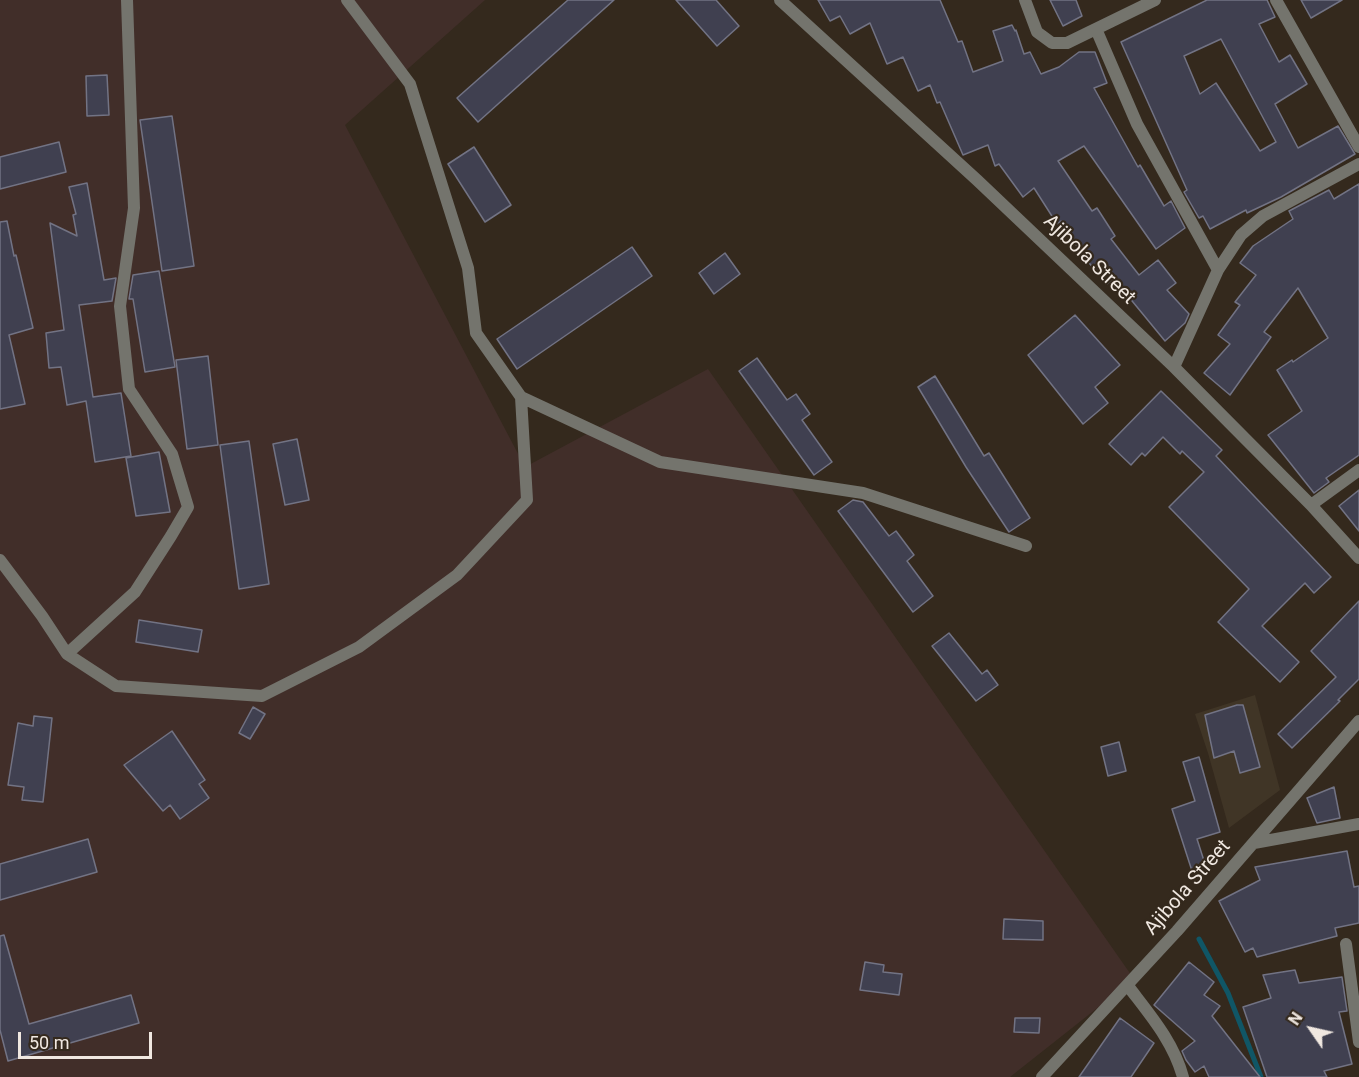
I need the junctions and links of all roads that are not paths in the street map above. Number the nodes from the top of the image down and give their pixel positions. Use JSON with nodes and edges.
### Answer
{"nodes":[{"id":1,"x":127,"y":0,"type":"edge"},
{"id":2,"x":347,"y":0,"type":"edge"},
{"id":3,"x":780,"y":0,"type":"edge"},
{"id":4,"x":1025,"y":0,"type":"edge"},
{"id":5,"x":1155,"y":0,"type":"edge"},
{"id":6,"x":1276,"y":0,"type":"edge"},
{"id":7,"x":1096,"y":29,"type":"junction"},
{"id":8,"x":1359,"y":147,"type":"edge"},
{"id":9,"x":1359,"y":164,"type":"edge"},
{"id":10,"x":1218,"y":270,"type":"junction"},
{"id":11,"x":1174,"y":367,"type":"junction"},
{"id":12,"x":521,"y":397,"type":"junction"},
{"id":13,"x":1359,"y":470,"type":"edge"},
{"id":14,"x":1311,"y":505,"type":"junction"},
{"id":15,"x":1026,"y":546,"type":"dead end"},
{"id":16,"x":1359,"y":558,"type":"edge"},
{"id":17,"x":0,"y":560,"type":"edge"},
{"id":18,"x":67,"y":654,"type":"junction"},
{"id":19,"x":1359,"y":721,"type":"edge"},
{"id":20,"x":1359,"y":824,"type":"edge"},
{"id":21,"x":1254,"y":843,"type":"junction"},
{"id":22,"x":1346,"y":944,"type":"dead end"},
{"id":23,"x":1128,"y":986,"type":"junction"},
{"id":24,"x":1358,"y":1023,"type":"edge"},
{"id":25,"x":1359,"y":1042,"type":"edge"},
{"id":26,"x":1042,"y":1077,"type":"edge"},
{"id":27,"x":1183,"y":1077,"type":"edge"}],
"edges":[{"from":1,"to":18,"type":"street"},
{"from":2,"to":12,"type":"street"},
{"from":3,"to":11,"type":"street","name":"Ajibola Street"},
{"from":4,"to":7,"type":"street"},
{"from":5,"to":7,"type":"street"},
{"from":6,"to":8,"type":"street"},
{"from":7,"to":10,"type":"street"},
{"from":9,"to":10,"type":"street"},
{"from":10,"to":11,"type":"street"},
{"from":11,"to":14,"type":"street","name":"Ajibola Street"},
{"from":12,"to":15,"type":"street"},
{"from":12,"to":18,"type":"street"},
{"from":13,"to":14,"type":"street"},
{"from":14,"to":16,"type":"street","name":"Ajibola Street"},
{"from":17,"to":18,"type":"street"},
{"from":19,"to":21,"type":"street","name":"Ajibola Street"},
{"from":20,"to":21,"type":"street"},
{"from":21,"to":23,"type":"street","name":"Ajibola Street"},
{"from":22,"to":24,"type":"street"},
{"from":23,"to":26,"type":"street","name":"Ajibola Street"},
{"from":23,"to":27,"type":"street"},
{"from":24,"to":25,"type":"street"}]}
